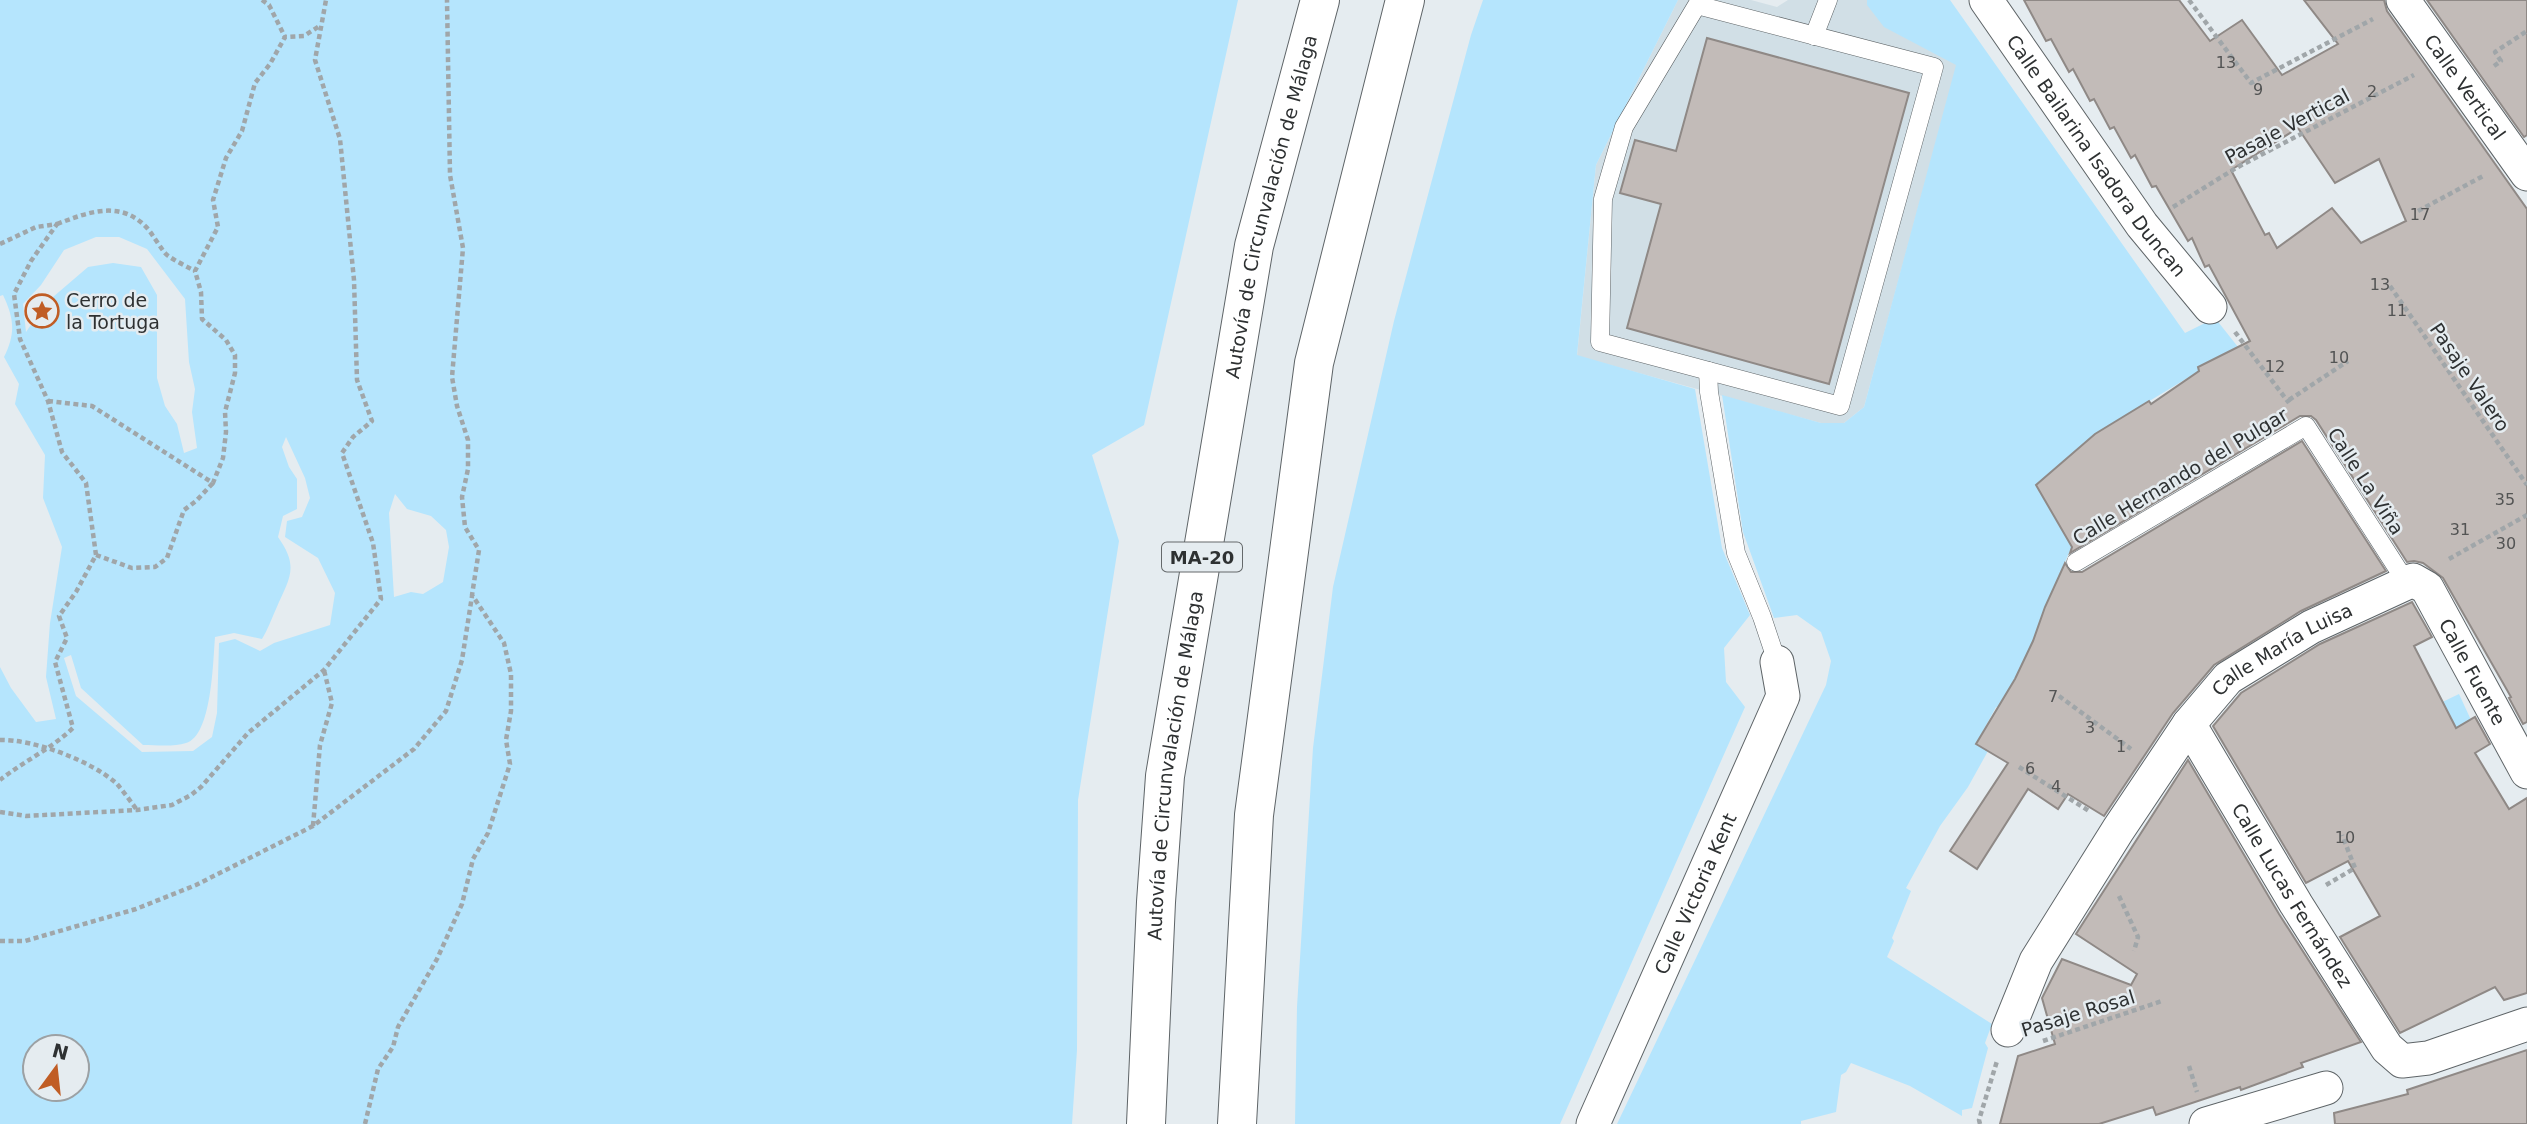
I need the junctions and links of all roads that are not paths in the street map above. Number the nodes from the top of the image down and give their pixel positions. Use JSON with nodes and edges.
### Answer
{"nodes":[{"id":1,"x":1320,"y":0,"type":"edge"},
{"id":2,"x":1405,"y":0,"type":"edge"},
{"id":3,"x":1828,"y":0,"type":"edge"},
{"id":4,"x":1986,"y":0,"type":"edge"},
{"id":5,"x":2394,"y":6,"type":"edge"},
{"id":6,"x":1814,"y":36,"type":"junction"},
{"id":7,"x":2527,"y":174,"type":"edge"},
{"id":8,"x":2210,"y":307,"type":"road end"},
{"id":9,"x":1708,"y":371,"type":"junction"},
{"id":10,"x":2306,"y":426,"type":"joint"},
{"id":11,"x":2076,"y":562,"type":"dead end"},
{"id":12,"x":2413,"y":580,"type":"junction"},
{"id":13,"x":1777,"y":662,"type":"joint"},
{"id":14,"x":2189,"y":724,"type":"junction"},
{"id":15,"x":2527,"y":772,"type":"edge"},
{"id":16,"x":2527,"y":1024,"type":"edge"},
{"id":17,"x":2004,"y":1038,"type":"road end"},
{"id":18,"x":2326,"y":1088,"type":"dead end"},
{"id":19,"x":1146,"y":1124,"type":"edge"},
{"id":20,"x":1237,"y":1124,"type":"edge"},
{"id":21,"x":1593,"y":1124,"type":"edge"},
{"id":22,"x":2206,"y":1124,"type":"edge"}],
"edges":[{"from":1,"to":19,"type":"highway","name":"Autovía de Circunvalación de Málaga","number":"MA-20"},
{"from":2,"to":20,"type":"highway"},
{"from":3,"to":6,"type":"lane"},
{"from":4,"to":8,"type":"street","name":"Calle Bailarina Isadora Duncan"},
{"from":5,"to":7,"type":"street","name":"Calle Vertical"},
{"from":6,"to":9,"type":"lane"},
{"from":6,"to":9,"type":"lane"},
{"from":9,"to":13,"type":"lane"},
{"from":10,"to":11,"type":"lane","name":"Calle Hernando del Pulgar"},
{"from":10,"to":12,"type":"lane","name":"Calle La Viña"},
{"from":12,"to":14,"type":"street","name":"Calle María Luisa"},
{"from":12,"to":15,"type":"street","name":"Calle Fuente"},
{"from":13,"to":21,"type":"street","name":"Calle Victoria Kent"},
{"from":14,"to":16,"type":"street","name":"Calle Lucas Fernández"},
{"from":14,"to":17,"type":"street","name":"Calle María Luisa"},
{"from":18,"to":22,"type":"street"}]}
